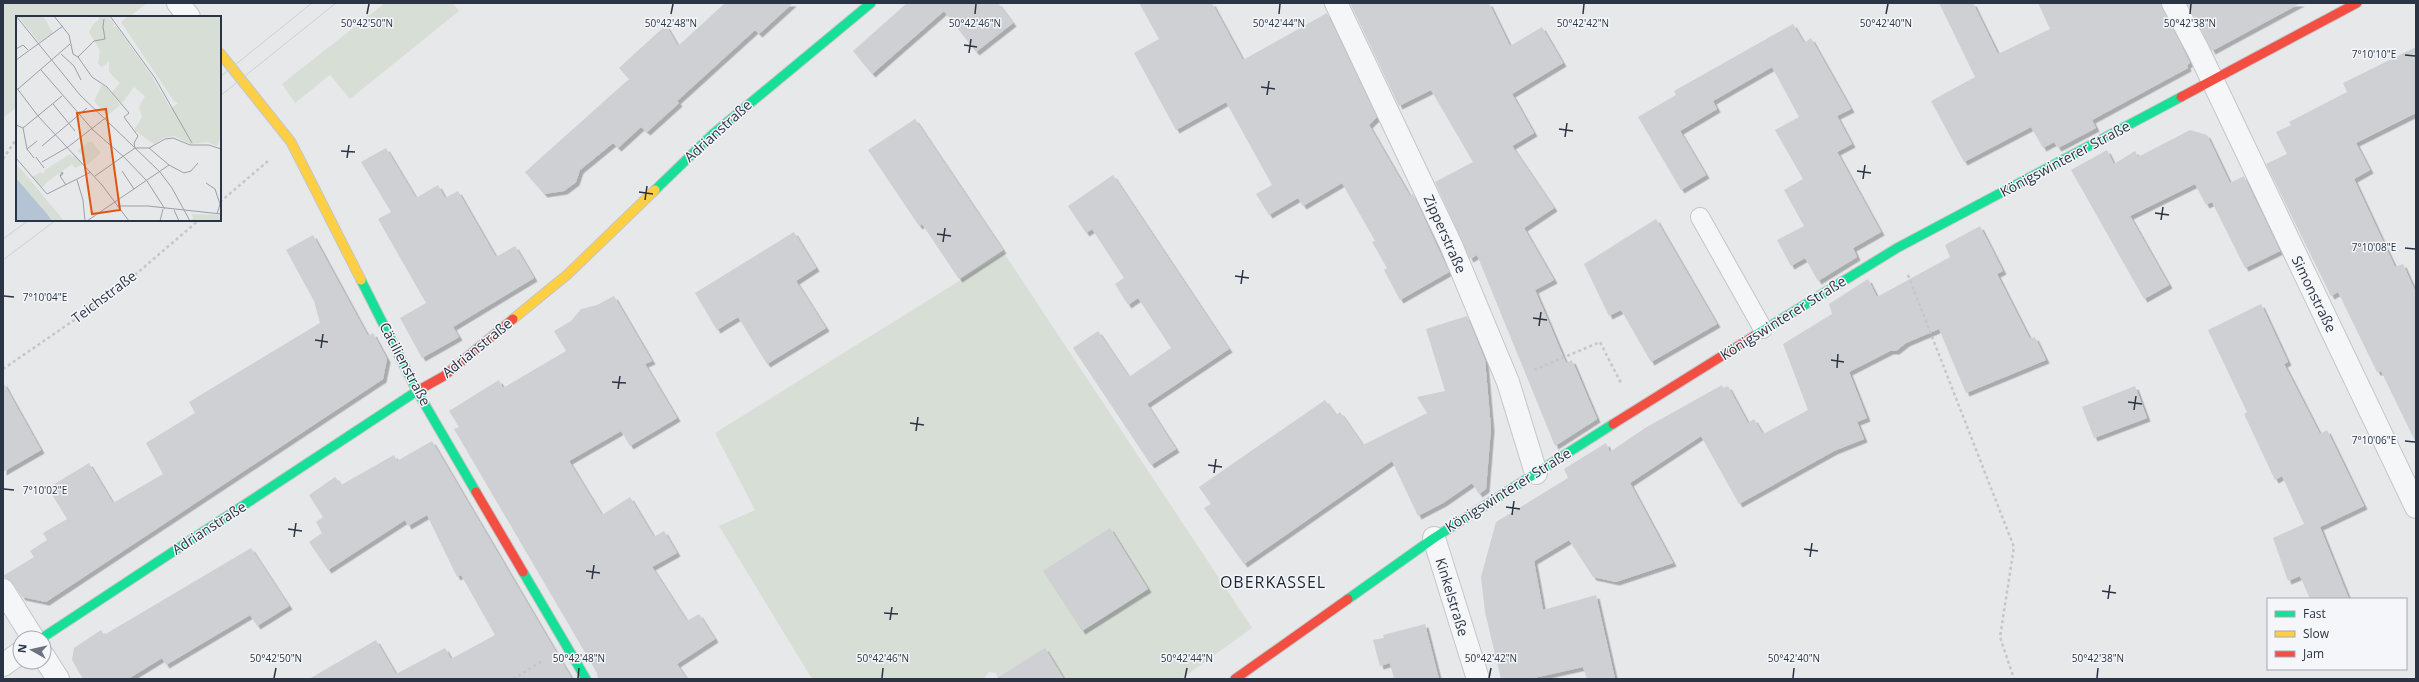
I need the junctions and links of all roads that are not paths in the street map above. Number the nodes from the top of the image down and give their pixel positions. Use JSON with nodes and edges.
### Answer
{"nodes":[{"id":1,"x":178,"y":3,"type":"edge"},
{"id":2,"x":871,"y":3,"type":"edge"},
{"id":3,"x":1336,"y":3,"type":"edge"},
{"id":4,"x":2173,"y":3,"type":"edge"},
{"id":5,"x":2357,"y":3,"type":"edge"},
{"id":6,"x":2318,"y":10,"type":"dead end"},
{"id":7,"x":189,"y":16,"type":"edge"},
{"id":8,"x":2317,"y":24,"type":"junction"},
{"id":9,"x":221,"y":54,"type":"edge"},
{"id":10,"x":2212,"y":81,"type":"junction"},
{"id":11,"x":1700,"y":217,"type":"dead end"},
{"id":12,"x":1763,"y":329,"type":"junction"},
{"id":13,"x":417,"y":391,"type":"junction"},
{"id":14,"x":1536,"y":473,"type":"junction"},
{"id":15,"x":2416,"y":507,"type":"edge"},
{"id":16,"x":1434,"y":538,"type":"junction"},
{"id":17,"x":3,"y":590,"type":"edge"},
{"id":18,"x":28,"y":630,"type":"edge"},
{"id":19,"x":52,"y":631,"type":"edge"},
{"id":20,"x":12,"y":659,"type":"edge"},
{"id":21,"x":3,"y":665,"type":"edge"},
{"id":22,"x":52,"y":670,"type":"edge"},
{"id":23,"x":58,"y":679,"type":"edge"},
{"id":24,"x":586,"y":679,"type":"edge"},
{"id":25,"x":1236,"y":679,"type":"edge"},
{"id":26,"x":1478,"y":679,"type":"edge"}],
"edges":[{"from":1,"to":7,"type":"street"},
{"from":2,"to":13,"type":"street","name":"Adrianstraße"},
{"from":3,"to":14,"type":"street","name":"Zipperstraße"},
{"from":4,"to":10,"type":"street","name":"Simonstraße"},
{"from":5,"to":8,"type":"street","name":"Königswinterer Straße"},
{"from":6,"to":8,"type":"street"},
{"from":8,"to":10,"type":"street","name":"Königswinterer Straße"},
{"from":9,"to":13,"type":"street","name":"Cäcilienstraße"},
{"from":10,"to":12,"type":"street","name":"Königswinterer Straße"},
{"from":10,"to":15,"type":"street","name":"Simonstraße"},
{"from":11,"to":12,"type":"lane"},
{"from":12,"to":14,"type":"street","name":"Königswinterer Straße"},
{"from":13,"to":19,"type":"street","name":"Adrianstraße"},
{"from":13,"to":24,"type":"street","name":"Cäcilienstraße"},
{"from":14,"to":16,"type":"street","name":"Königswinterer Straße"},
{"from":16,"to":25,"type":"street","name":"Königswinterer Straße"},
{"from":16,"to":26,"type":"street","name":"Kinkelstraße"},
{"from":17,"to":18,"type":"street"},
{"from":20,"to":21,"type":"street"},
{"from":22,"to":23,"type":"street"}]}
